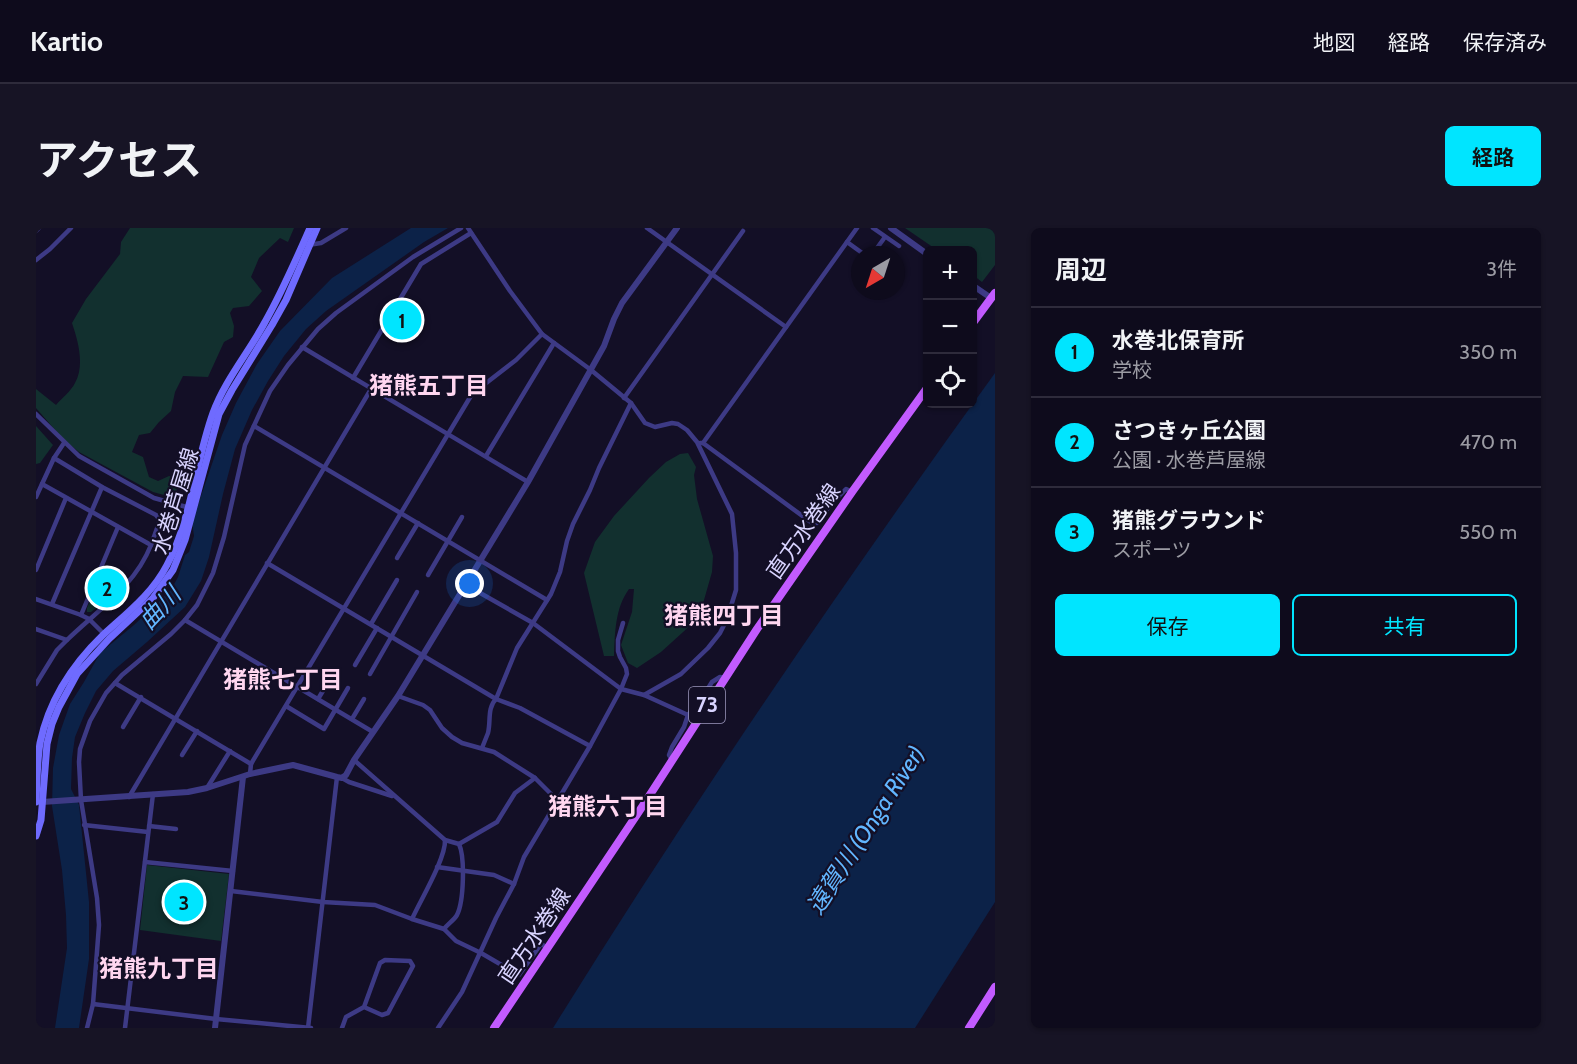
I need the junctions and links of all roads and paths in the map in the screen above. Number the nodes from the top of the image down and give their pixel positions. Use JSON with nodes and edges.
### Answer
{"nodes":[{"id":1,"x":71,"y":228,"type":"edge"},
{"id":2,"x":310,"y":228,"type":"edge"},
{"id":3,"x":317,"y":228,"type":"edge"},
{"id":4,"x":346,"y":228,"type":"edge"},
{"id":5,"x":461,"y":228,"type":"edge"},
{"id":6,"x":647,"y":228,"type":"edge"},
{"id":7,"x":677,"y":228,"type":"edge"},
{"id":8,"x":857,"y":228,"type":"edge"},
{"id":9,"x":873,"y":228,"type":"edge"},
{"id":10,"x":891,"y":228,"type":"edge"},
{"id":11,"x":470,"y":230,"type":"edge"},
{"id":12,"x":743,"y":231,"type":"dead end"},
{"id":13,"x":885,"y":237,"type":"junction"},
{"id":14,"x":667,"y":242,"type":"junction"},
{"id":15,"x":847,"y":242,"type":"junction"},
{"id":16,"x":306,"y":244,"type":"junction"},
{"id":17,"x":853,"y":246,"type":"edge"},
{"id":18,"x":878,"y":246,"type":"edge"},
{"id":19,"x":899,"y":246,"type":"dead end"},
{"id":20,"x":923,"y":251,"type":"edge"},
{"id":21,"x":36,"y":260,"type":"edge"},
{"id":22,"x":713,"y":274,"type":"junction"},
{"id":23,"x":977,"y":287,"type":"edge"},
{"id":24,"x":993,"y":295,"type":"edge"},
{"id":25,"x":977,"y":317,"type":"edge"},
{"id":26,"x":786,"y":327,"type":"junction"},
{"id":27,"x":542,"y":334,"type":"junction"},
{"id":28,"x":554,"y":343,"type":"junction"},
{"id":29,"x":302,"y":347,"type":"junction"},
{"id":30,"x":591,"y":370,"type":"junction"},
{"id":31,"x":353,"y":378,"type":"junction"},
{"id":32,"x":371,"y":389,"type":"junction"},
{"id":33,"x":923,"y":394,"type":"edge"},
{"id":34,"x":624,"y":398,"type":"junction"},
{"id":35,"x":631,"y":403,"type":"junction"},
{"id":36,"x":36,"y":414,"type":"edge"},
{"id":37,"x":254,"y":426,"type":"junction"},
{"id":38,"x":448,"y":434,"type":"junction"},
{"id":39,"x":64,"y":443,"type":"junction"},
{"id":40,"x":700,"y":443,"type":"junction"},
{"id":41,"x":486,"y":456,"type":"junction"},
{"id":42,"x":54,"y":458,"type":"junction"},
{"id":43,"x":325,"y":468,"type":"junction"},
{"id":44,"x":528,"y":482,"type":"junction"},
{"id":45,"x":42,"y":484,"type":"junction"},
{"id":46,"x":102,"y":487,"type":"junction"},
{"id":47,"x":852,"y":492,"type":"junction"},
{"id":48,"x":36,"y":497,"type":"edge"},
{"id":49,"x":66,"y":498,"type":"junction"},
{"id":50,"x":190,"y":508,"type":"junction"},
{"id":51,"x":92,"y":512,"type":"junction"},
{"id":52,"x":401,"y":513,"type":"junction"},
{"id":53,"x":462,"y":517,"type":"dead end"},
{"id":54,"x":418,"y":523,"type":"junction"},
{"id":55,"x":118,"y":527,"type":"junction"},
{"id":56,"x":448,"y":541,"type":"junction"},
{"id":57,"x":151,"y":545,"type":"junction"},
{"id":58,"x":397,"y":558,"type":"dead end"},
{"id":59,"x":480,"y":560,"type":"junction"},
{"id":60,"x":267,"y":563,"type":"junction"},
{"id":61,"x":36,"y":570,"type":"edge"},
{"id":62,"x":428,"y":575,"type":"dead end"},
{"id":63,"x":397,"y":579,"type":"dead end"},
{"id":64,"x":466,"y":585,"type":"junction"},
{"id":65,"x":417,"y":592,"type":"dead end"},
{"id":66,"x":36,"y":599,"type":"edge"},
{"id":67,"x":547,"y":600,"type":"junction"},
{"id":68,"x":52,"y":604,"type":"junction"},
{"id":69,"x":344,"y":608,"type":"junction"},
{"id":70,"x":81,"y":615,"type":"junction"},
{"id":71,"x":89,"y":619,"type":"junction"},
{"id":72,"x":185,"y":620,"type":"junction"},
{"id":73,"x":533,"y":623,"type":"junction"},
{"id":74,"x":623,"y":623,"type":"dead end"},
{"id":75,"x":371,"y":624,"type":"junction"},
{"id":76,"x":36,"y":628,"type":"edge"},
{"id":77,"x":377,"y":628,"type":"junction"},
{"id":78,"x":392,"y":636,"type":"junction"},
{"id":79,"x":106,"y":637,"type":"junction"},
{"id":80,"x":67,"y":640,"type":"junction"},
{"id":81,"x":221,"y":640,"type":"junction"},
{"id":82,"x":423,"y":655,"type":"junction"},
{"id":83,"x":355,"y":665,"type":"dead end"},
{"id":84,"x":370,"y":674,"type":"dead end"},
{"id":85,"x":725,"y":678,"type":"junction"},
{"id":86,"x":329,"y":681,"type":"dead end"},
{"id":87,"x":115,"y":683,"type":"junction"},
{"id":88,"x":36,"y":684,"type":"edge"},
{"id":89,"x":297,"y":687,"type":"junction"},
{"id":90,"x":348,"y":688,"type":"dead end"},
{"id":91,"x":621,"y":689,"type":"junction"},
{"id":92,"x":644,"y":695,"type":"junction"},
{"id":93,"x":398,"y":696,"type":"junction"},
{"id":94,"x":141,"y":697,"type":"junction"},
{"id":95,"x":318,"y":699,"type":"junction"},
{"id":96,"x":364,"y":699,"type":"dead end"},
{"id":97,"x":496,"y":699,"type":"junction"},
{"id":98,"x":286,"y":706,"type":"junction"},
{"id":99,"x":335,"y":709,"type":"junction"},
{"id":100,"x":688,"y":715,"type":"junction"},
{"id":101,"x":175,"y":718,"type":"junction"},
{"id":102,"x":352,"y":719,"type":"junction"},
{"id":103,"x":123,"y":727,"type":"dead end"},
{"id":104,"x":196,"y":731,"type":"junction"},
{"id":105,"x":373,"y":732,"type":"junction"},
{"id":106,"x":590,"y":746,"type":"junction"},
{"id":107,"x":482,"y":748,"type":"junction"},
{"id":108,"x":230,"y":751,"type":"junction"},
{"id":109,"x":182,"y":755,"type":"dead end"},
{"id":110,"x":354,"y":760,"type":"junction"},
{"id":111,"x":672,"y":760,"type":"junction"},
{"id":112,"x":251,"y":764,"type":"junction"},
{"id":113,"x":250,"y":774,"type":"junction"},
{"id":114,"x":243,"y":777,"type":"junction"},
{"id":115,"x":340,"y":778,"type":"junction"},
{"id":116,"x":535,"y":778,"type":"junction"},
{"id":117,"x":374,"y":779,"type":"junction"},
{"id":118,"x":207,"y":788,"type":"junction"},
{"id":119,"x":370,"y":789,"type":"junction"},
{"id":120,"x":153,"y":794,"type":"junction"},
{"id":121,"x":129,"y":797,"type":"junction"},
{"id":122,"x":394,"y":797,"type":"junction"},
{"id":123,"x":80,"y":800,"type":"junction"},
{"id":124,"x":558,"y":801,"type":"junction"},
{"id":125,"x":41,"y":802,"type":"edge"},
{"id":126,"x":84,"y":825,"type":"junction"},
{"id":127,"x":176,"y":828,"type":"dead end"},
{"id":128,"x":149,"y":829,"type":"junction"},
{"id":129,"x":36,"y":836,"type":"edge"},
{"id":130,"x":445,"y":840,"type":"junction"},
{"id":131,"x":459,"y":844,"type":"junction"},
{"id":132,"x":145,"y":862,"type":"junction"},
{"id":133,"x":437,"y":867,"type":"junction"},
{"id":134,"x":462,"y":870,"type":"junction"},
{"id":135,"x":233,"y":871,"type":"junction"},
{"id":136,"x":514,"y":884,"type":"junction"},
{"id":137,"x":231,"y":891,"type":"junction"},
{"id":138,"x":323,"y":902,"type":"junction"},
{"id":139,"x":412,"y":919,"type":"junction"},
{"id":140,"x":444,"y":929,"type":"junction"},
{"id":141,"x":548,"y":948,"type":"junction"},
{"id":142,"x":481,"y":953,"type":"junction"},
{"id":143,"x":995,"y":987,"type":"edge"},
{"id":144,"x":93,"y":1004,"type":"junction"},
{"id":145,"x":364,"y":1007,"type":"junction"},
{"id":146,"x":129,"y":1008,"type":"junction"},
{"id":147,"x":216,"y":1019,"type":"junction"},
{"id":148,"x":87,"y":1028,"type":"edge"},
{"id":149,"x":125,"y":1028,"type":"edge"},
{"id":150,"x":215,"y":1028,"type":"edge"},
{"id":151,"x":309,"y":1028,"type":"edge"},
{"id":152,"x":342,"y":1028,"type":"edge"},
{"id":153,"x":438,"y":1028,"type":"edge"},
{"id":154,"x":494,"y":1028,"type":"edge"},
{"id":155,"x":969,"y":1028,"type":"edge"}],
"edges":[{"from":1,"to":21,"type":"street"},
{"from":2,"to":16,"type":"main road","name":"水巻芦屋線"},
{"from":3,"to":16,"type":"main road","name":"水巻芦屋線"},
{"from":4,"to":16,"type":"street"},
{"from":5,"to":29,"type":"street"},
{"from":6,"to":14,"type":"street"},
{"from":7,"to":14,"type":"street"},
{"from":8,"to":15,"type":"street"},
{"from":9,"to":13,"type":"street"},
{"from":10,"to":20,"type":"street"},
{"from":11,"to":27,"type":"street"},
{"from":11,"to":31,"type":"street"},
{"from":12,"to":22,"type":"street"},
{"from":13,"to":18,"type":"street"},
{"from":13,"to":19,"type":"street"},
{"from":14,"to":22,"type":"street"},
{"from":14,"to":30,"type":"street"},
{"from":15,"to":17,"type":"street"},
{"from":15,"to":26,"type":"street"},
{"from":16,"to":50,"type":"main road","name":"水巻芦屋線"},
{"from":22,"to":26,"type":"street"},
{"from":22,"to":34,"type":"street"},
{"from":23,"to":24,"type":"street"},
{"from":24,"to":25,"type":"main road"},
{"from":26,"to":40,"type":"street"},
{"from":27,"to":28,"type":"street"},
{"from":27,"to":38,"type":"street"},
{"from":28,"to":30,"type":"street"},
{"from":28,"to":41,"type":"street"},
{"from":29,"to":31,"type":"street"},
{"from":29,"to":37,"type":"street"},
{"from":30,"to":34,"type":"street"},
{"from":30,"to":44,"type":"street"},
{"from":31,"to":32,"type":"street"},
{"from":32,"to":38,"type":"street"},
{"from":32,"to":43,"type":"street"},
{"from":33,"to":47,"type":"main road","name":"直方水巻線","number":"73"},
{"from":34,"to":35,"type":"street"},
{"from":35,"to":40,"type":"street"},
{"from":35,"to":67,"type":"street"},
{"from":36,"to":39,"type":"street"},
{"from":37,"to":43,"type":"street"},
{"from":37,"to":72,"type":"street"},
{"from":38,"to":41,"type":"street"},
{"from":38,"to":52,"type":"street"},
{"from":39,"to":42,"type":"street"},
{"from":39,"to":50,"type":"street"},
{"from":40,"to":47,"type":"street"},
{"from":40,"to":92,"type":"street"},
{"from":41,"to":44,"type":"street"},
{"from":42,"to":45,"type":"street"},
{"from":42,"to":46,"type":"street"},
{"from":43,"to":52,"type":"street"},
{"from":43,"to":60,"type":"street"},
{"from":44,"to":59,"type":"street"},
{"from":45,"to":48,"type":"street"},
{"from":45,"to":49,"type":"street"},
{"from":46,"to":51,"type":"street"},
{"from":46,"to":57,"type":"street"},
{"from":47,"to":85,"type":"main road","name":"直方水巻線","number":"73"},
{"from":49,"to":51,"type":"street"},
{"from":49,"to":61,"type":"street"},
{"from":50,"to":79,"type":"main road","name":"水巻芦屋線"},
{"from":51,"to":55,"type":"street"},
{"from":51,"to":68,"type":"street"},
{"from":52,"to":54,"type":"street"},
{"from":52,"to":69,"type":"street"},
{"from":53,"to":56,"type":"street"},
{"from":54,"to":56,"type":"street"},
{"from":54,"to":58,"type":"street"},
{"from":55,"to":57,"type":"street"},
{"from":55,"to":70,"type":"street"},
{"from":56,"to":59,"type":"street"},
{"from":56,"to":62,"type":"street"},
{"from":57,"to":71,"type":"street"},
{"from":59,"to":64,"type":"street"},
{"from":59,"to":67,"type":"street"},
{"from":60,"to":69,"type":"street"},
{"from":60,"to":81,"type":"street"},
{"from":63,"to":75,"type":"street"},
{"from":64,"to":73,"type":"street"},
{"from":64,"to":82,"type":"street"},
{"from":65,"to":78,"type":"street"},
{"from":66,"to":68,"type":"street"},
{"from":67,"to":73,"type":"street"},
{"from":68,"to":70,"type":"street"},
{"from":69,"to":75,"type":"street"},
{"from":69,"to":89,"type":"street"},
{"from":70,"to":71,"type":"street"},
{"from":71,"to":79,"type":"street"},
{"from":71,"to":80,"type":"street"},
{"from":72,"to":81,"type":"street"},
{"from":72,"to":87,"type":"street"},
{"from":73,"to":91,"type":"street"},
{"from":73,"to":97,"type":"street"},
{"from":74,"to":91,"type":"street"},
{"from":75,"to":77,"type":"street"},
{"from":76,"to":80,"type":"street"},
{"from":77,"to":78,"type":"street"},
{"from":77,"to":83,"type":"street"},
{"from":78,"to":82,"type":"street"},
{"from":78,"to":84,"type":"street"},
{"from":79,"to":125,"type":"main road","name":"水巻芦屋線"},
{"from":80,"to":88,"type":"street"},
{"from":81,"to":89,"type":"street"},
{"from":81,"to":101,"type":"street"},
{"from":82,"to":93,"type":"street"},
{"from":82,"to":97,"type":"street"},
{"from":85,"to":100,"type":"street"},
{"from":85,"to":111,"type":"main road","name":"直方水巻線","number":"73"},
{"from":86,"to":95,"type":"street"},
{"from":87,"to":94,"type":"street"},
{"from":87,"to":123,"type":"street"},
{"from":89,"to":95,"type":"street"},
{"from":89,"to":98,"type":"street"},
{"from":90,"to":99,"type":"street"},
{"from":91,"to":92,"type":"street"},
{"from":91,"to":106,"type":"street"},
{"from":92,"to":100,"type":"street"},
{"from":93,"to":105,"type":"street"},
{"from":93,"to":107,"type":"street"},
{"from":94,"to":101,"type":"street"},
{"from":94,"to":103,"type":"street"},
{"from":95,"to":99,"type":"street"},
{"from":96,"to":102,"type":"street"},
{"from":97,"to":106,"type":"street"},
{"from":97,"to":107,"type":"street"},
{"from":98,"to":99,"type":"street"},
{"from":98,"to":112,"type":"street"},
{"from":99,"to":102,"type":"street"},
{"from":100,"to":111,"type":"street"},
{"from":101,"to":104,"type":"street"},
{"from":101,"to":121,"type":"street"},
{"from":102,"to":105,"type":"street"},
{"from":104,"to":108,"type":"street"},
{"from":104,"to":109,"type":"street"},
{"from":105,"to":110,"type":"street"},
{"from":106,"to":124,"type":"street"},
{"from":107,"to":116,"type":"street"},
{"from":108,"to":112,"type":"street"},
{"from":108,"to":118,"type":"street"},
{"from":110,"to":115,"type":"street"},
{"from":110,"to":117,"type":"street"},
{"from":111,"to":141,"type":"main road","name":"直方水巻線","number":"73"},
{"from":112,"to":113,"type":"street"},
{"from":113,"to":114,"type":"street"},
{"from":113,"to":115,"type":"street"},
{"from":114,"to":118,"type":"street"},
{"from":114,"to":135,"type":"street"},
{"from":115,"to":119,"type":"street"},
{"from":115,"to":138,"type":"street"},
{"from":116,"to":124,"type":"street"},
{"from":116,"to":131,"type":"street"},
{"from":117,"to":119,"type":"street"},
{"from":117,"to":122,"type":"street"},
{"from":118,"to":120,"type":"street"},
{"from":119,"to":122,"type":"street"},
{"from":120,"to":121,"type":"street"},
{"from":120,"to":128,"type":"street"},
{"from":121,"to":123,"type":"street"},
{"from":122,"to":130,"type":"street"},
{"from":123,"to":125,"type":"street"},
{"from":123,"to":126,"type":"street"},
{"from":124,"to":136,"type":"street"},
{"from":125,"to":129,"type":"main road","name":"水巻芦屋線"},
{"from":126,"to":128,"type":"street"},
{"from":126,"to":144,"type":"street"},
{"from":127,"to":128,"type":"street"},
{"from":128,"to":132,"type":"street"},
{"from":130,"to":131,"type":"street"},
{"from":130,"to":133,"type":"street"},
{"from":131,"to":134,"type":"street"},
{"from":132,"to":135,"type":"street"},
{"from":132,"to":146,"type":"street"},
{"from":133,"to":134,"type":"street"},
{"from":133,"to":139,"type":"street"},
{"from":134,"to":136,"type":"street"},
{"from":134,"to":140,"type":"street"},
{"from":135,"to":137,"type":"street"},
{"from":136,"to":142,"type":"street"},
{"from":137,"to":138,"type":"street"},
{"from":137,"to":147,"type":"street"},
{"from":138,"to":139,"type":"street"},
{"from":138,"to":151,"type":"street"},
{"from":139,"to":140,"type":"street"},
{"from":140,"to":142,"type":"street"},
{"from":141,"to":142,"type":"street"},
{"from":141,"to":154,"type":"main road","name":"直方水巻線","number":"73"},
{"from":142,"to":153,"type":"street"},
{"from":143,"to":155,"type":"main road"},
{"from":144,"to":146,"type":"street"},
{"from":144,"to":148,"type":"street"},
{"from":145,"to":145,"type":"street"},
{"from":145,"to":152,"type":"street"},
{"from":146,"to":147,"type":"street"},
{"from":146,"to":149,"type":"street"},
{"from":147,"to":150,"type":"street"},
{"from":147,"to":151,"type":"street"}]}
